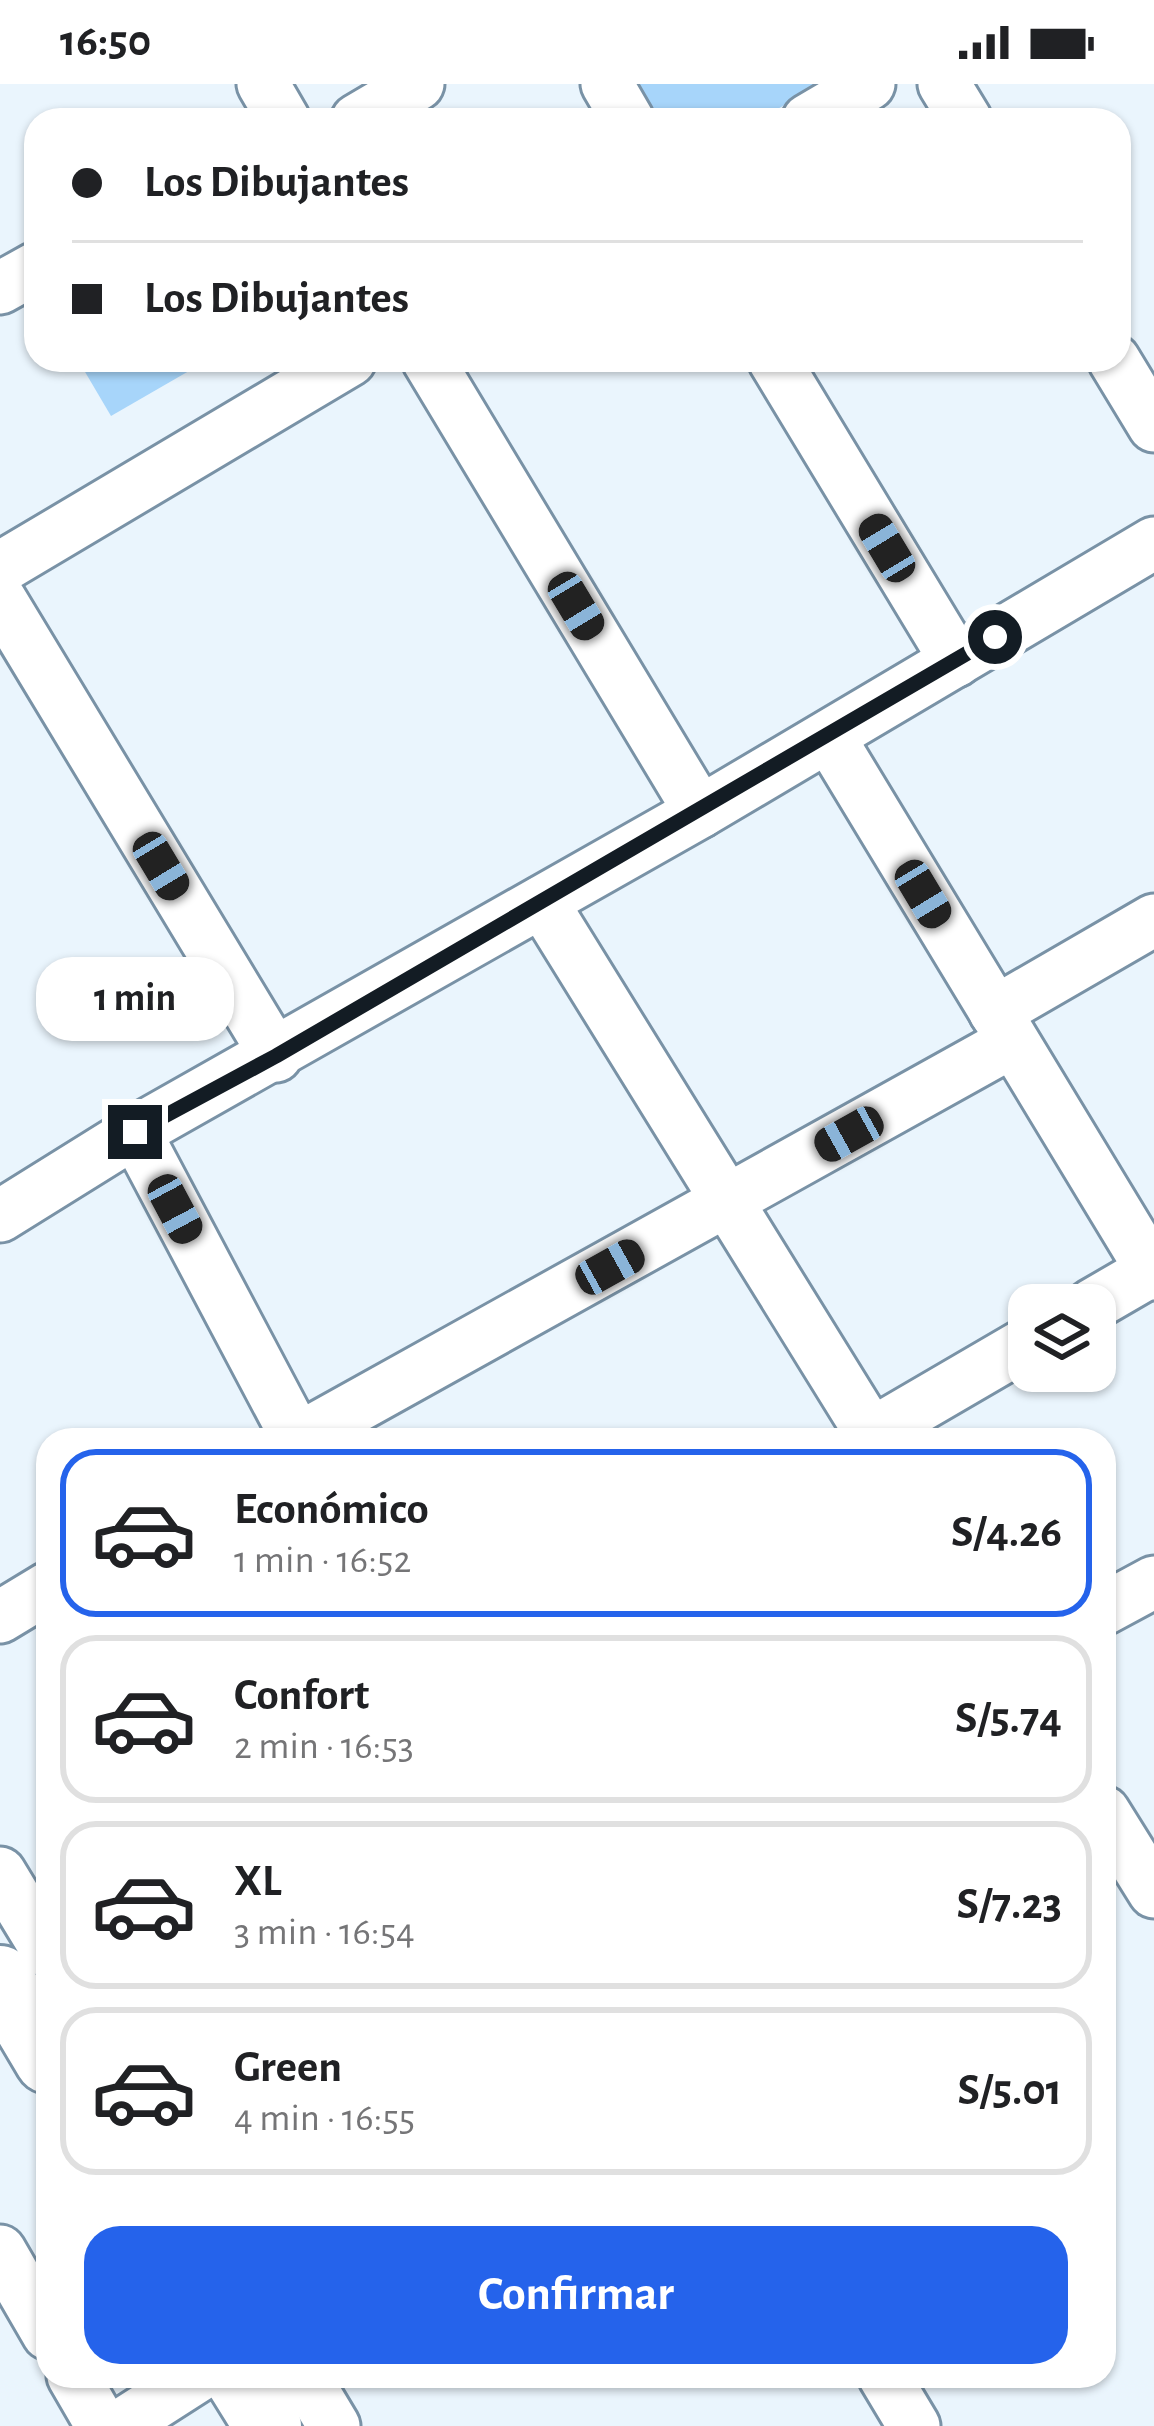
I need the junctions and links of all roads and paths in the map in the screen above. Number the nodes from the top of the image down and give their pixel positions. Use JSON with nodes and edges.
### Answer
{"nodes":[{"id":1,"x":418,"y":84,"type":"edge"},
{"id":2,"x":868,"y":84,"type":"edge"},
{"id":3,"x":377,"y":108,"type":"edge"},
{"id":4,"x":828,"y":108,"type":"edge"},
{"id":5,"x":330,"y":372,"type":"edge"},
{"id":6,"x":435,"y":372,"type":"edge"},
{"id":7,"x":780,"y":372,"type":"edge"},
{"id":8,"x":1121,"y":372,"type":"edge"},
{"id":9,"x":1154,"y":425,"type":"edge"},
{"id":10,"x":1154,"y":543,"type":"edge"},
{"id":11,"x":0,"y":568,"type":"edge"},
{"id":12,"x":0,"y":599,"type":"edge"},
{"id":13,"x":956,"y":661,"type":"junction"},
{"id":14,"x":829,"y":736,"type":"junction"},
{"id":15,"x":700,"y":812,"type":"junction"},
{"id":16,"x":542,"y":902,"type":"junction"},
{"id":17,"x":1154,"y":920,"type":"edge"},
{"id":18,"x":1003,"y":1027,"type":"junction"},
{"id":19,"x":276,"y":1056,"type":"junction"},
{"id":20,"x":135,"y":1132,"type":"junction"},
{"id":21,"x":728,"y":1202,"type":"junction"},
{"id":22,"x":0,"y":1216,"type":"edge"},
{"id":23,"x":1153,"y":1271,"type":"edge"},
{"id":24,"x":1116,"y":1292,"type":"edge"},
{"id":25,"x":1008,"y":1355,"type":"edge"},
{"id":26,"x":291,"y":1428,"type":"edge"},
{"id":27,"x":319,"y":1428,"type":"edge"},
{"id":28,"x":863,"y":1428,"type":"edge"},
{"id":29,"x":886,"y":1428,"type":"edge"},
{"id":30,"x":1154,"y":1582,"type":"edge"},
{"id":31,"x":36,"y":1595,"type":"edge"},
{"id":32,"x":1116,"y":1603,"type":"edge"},
{"id":33,"x":0,"y":1617,"type":"edge"},
{"id":34,"x":1116,"y":1830,"type":"edge"},
{"id":35,"x":0,"y":1873,"type":"edge"},
{"id":36,"x":1154,"y":1892,"type":"edge"},
{"id":37,"x":13,"y":1978,"type":"edge"},
{"id":38,"x":36,"y":2032,"type":"edge"},
{"id":39,"x":0,"y":2252,"type":"edge"},
{"id":40,"x":36,"y":2314,"type":"edge"},
{"id":41,"x":80,"y":2388,"type":"edge"},
{"id":42,"x":179,"y":2388,"type":"edge"},
{"id":43,"x":244,"y":2388,"type":"edge"},
{"id":44,"x":311,"y":2388,"type":"edge"},
{"id":45,"x":891,"y":2388,"type":"edge"},
{"id":46,"x":102,"y":2426,"type":"edge"},
{"id":47,"x":120,"y":2426,"type":"edge"},
{"id":48,"x":268,"y":2426,"type":"edge"},
{"id":49,"x":334,"y":2426,"type":"edge"},
{"id":50,"x":914,"y":2426,"type":"edge"}],
"edges":[{"from":1,"to":3,"type":"street"},
{"from":2,"to":4,"type":"street"},
{"from":5,"to":11,"type":"street"},
{"from":6,"to":15,"type":"street"},
{"from":7,"to":13,"type":"street"},
{"from":8,"to":9,"type":"street"},
{"from":10,"to":13,"type":"street"},
{"from":12,"to":19,"type":"street"},
{"from":13,"to":14,"type":"street"},
{"from":14,"to":15,"type":"street"},
{"from":14,"to":18,"type":"street"},
{"from":15,"to":16,"type":"street"},
{"from":16,"to":19,"type":"street"},
{"from":16,"to":21,"type":"street"},
{"from":17,"to":18,"type":"street"},
{"from":18,"to":21,"type":"street"},
{"from":18,"to":23,"type":"street"},
{"from":19,"to":20,"type":"street"},
{"from":20,"to":22,"type":"street"},
{"from":20,"to":26,"type":"street"},
{"from":21,"to":27,"type":"street"},
{"from":21,"to":28,"type":"street"},
{"from":23,"to":24,"type":"street"},
{"from":25,"to":29,"type":"street"},
{"from":30,"to":32,"type":"street"},
{"from":31,"to":33,"type":"street"},
{"from":34,"to":36,"type":"street"},
{"from":35,"to":37,"type":"street"},
{"from":37,"to":38,"type":"main road"},
{"from":39,"to":40,"type":"street"},
{"from":41,"to":46,"type":"street"},
{"from":42,"to":47,"type":"street"},
{"from":43,"to":48,"type":"main road"},
{"from":44,"to":49,"type":"street"},
{"from":45,"to":50,"type":"street"}]}
